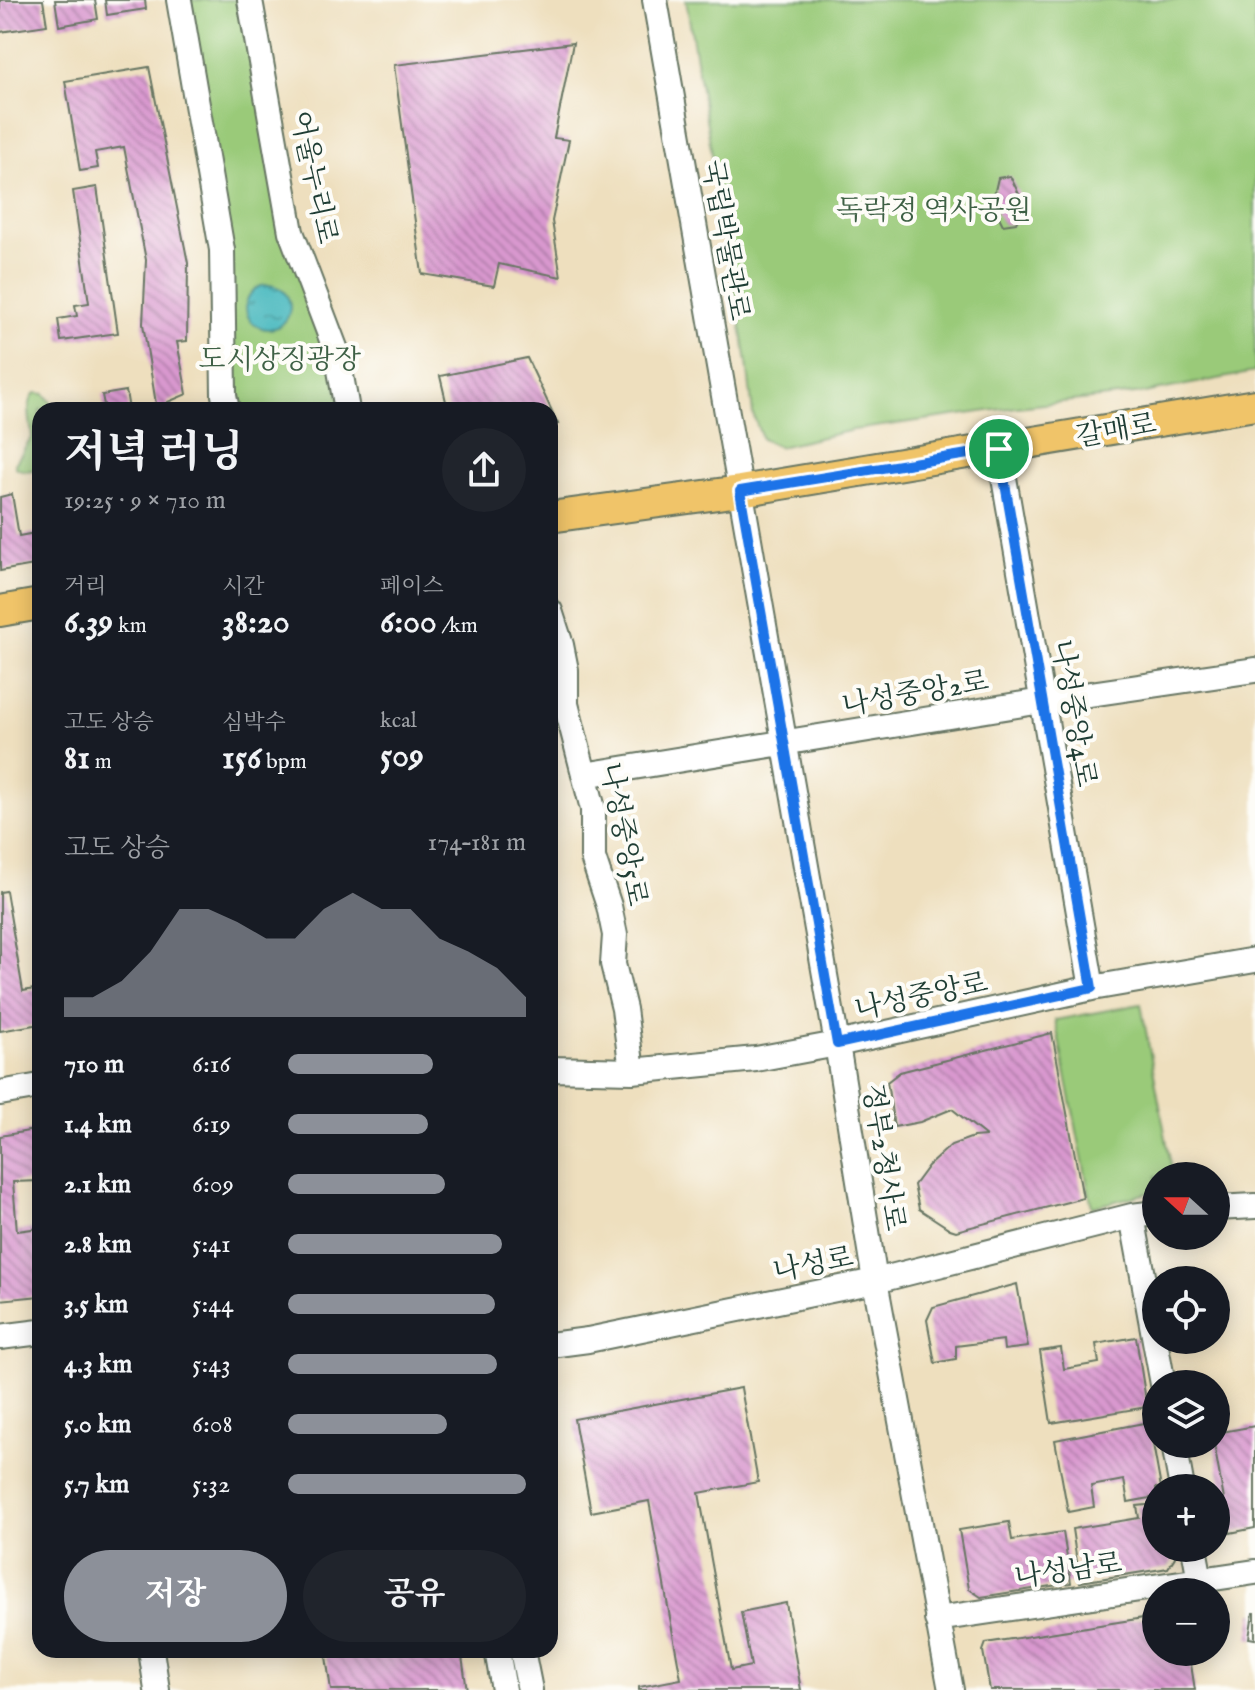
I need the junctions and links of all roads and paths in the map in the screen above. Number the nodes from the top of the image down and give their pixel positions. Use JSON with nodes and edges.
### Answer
{"nodes":[{"id":1,"x":179,"y":0,"type":"edge"},
{"id":2,"x":250,"y":0,"type":"edge"},
{"id":3,"x":655,"y":0,"type":"edge"},
{"id":4,"x":225,"y":402,"type":"edge"},
{"id":5,"x":346,"y":402,"type":"edge"},
{"id":6,"x":1255,"y":405,"type":"edge"},
{"id":7,"x":999,"y":449,"type":"junction"},
{"id":8,"x":740,"y":491,"type":"junction"},
{"id":9,"x":558,"y":516,"type":"edge"},
{"id":10,"x":32,"y":605,"type":"edge"},
{"id":11,"x":0,"y":611,"type":"edge"},
{"id":12,"x":558,"y":640,"type":"edge"},
{"id":13,"x":1255,"y":670,"type":"edge"},
{"id":14,"x":1042,"y":701,"type":"junction"},
{"id":15,"x":783,"y":744,"type":"junction"},
{"id":16,"x":584,"y":775,"type":"junction"},
{"id":17,"x":1255,"y":960,"type":"edge"},
{"id":18,"x":1092,"y":988,"type":"junction"},
{"id":19,"x":837,"y":1044,"type":"junction"},
{"id":20,"x":558,"y":1069,"type":"edge"},
{"id":21,"x":632,"y":1071,"type":"junction"},
{"id":22,"x":32,"y":1087,"type":"edge"},
{"id":23,"x":0,"y":1093,"type":"edge"},
{"id":24,"x":1255,"y":1206,"type":"edge"},
{"id":25,"x":1230,"y":1207,"type":"edge"},
{"id":26,"x":1142,"y":1214,"type":"edge"},
{"id":27,"x":1148,"y":1250,"type":"edge"},
{"id":28,"x":875,"y":1281,"type":"junction"},
{"id":29,"x":32,"y":1333,"type":"edge"},
{"id":30,"x":0,"y":1337,"type":"edge"},
{"id":31,"x":558,"y":1344,"type":"edge"},
{"id":32,"x":1161,"y":1370,"type":"edge"},
{"id":33,"x":1255,"y":1572,"type":"edge"},
{"id":34,"x":1214,"y":1578,"type":"edge"},
{"id":35,"x":1142,"y":1589,"type":"edge"},
{"id":36,"x":937,"y":1619,"type":"junction"},
{"id":37,"x":152,"y":1658,"type":"edge"},
{"id":38,"x":498,"y":1658,"type":"edge"},
{"id":39,"x":524,"y":1658,"type":"edge"},
{"id":40,"x":157,"y":1690,"type":"edge"},
{"id":41,"x":504,"y":1690,"type":"edge"},
{"id":42,"x":530,"y":1690,"type":"edge"},
{"id":43,"x":951,"y":1690,"type":"edge"}],
"edges":[{"from":1,"to":4,"type":"street"},
{"from":2,"to":5,"type":"street","name":"어울누리로"},
{"from":3,"to":8,"type":"street","name":"국립박물관로"},
{"from":6,"to":7,"type":"main road","name":"갈매로"},
{"from":7,"to":8,"type":"main road","name":"갈매로"},
{"from":7,"to":14,"type":"street","name":"나성중앙4로"},
{"from":8,"to":9,"type":"main road","name":"갈매로"},
{"from":8,"to":15,"type":"street","name":"정부2청사로"},
{"from":10,"to":11,"type":"main road"},
{"from":12,"to":16,"type":"street","name":"나성중앙5로"},
{"from":13,"to":14,"type":"street","name":"나성중앙2로"},
{"from":14,"to":15,"type":"street","name":"나성중앙2로"},
{"from":14,"to":18,"type":"street","name":"나성중앙4로"},
{"from":15,"to":16,"type":"street","name":"나성중앙2로"},
{"from":15,"to":19,"type":"street","name":"정부2청사로"},
{"from":16,"to":21,"type":"street","name":"나성중앙5로"},
{"from":17,"to":18,"type":"street","name":"나성중앙로"},
{"from":18,"to":19,"type":"street","name":"나성중앙로"},
{"from":19,"to":21,"type":"street","name":"나성중앙로"},
{"from":19,"to":28,"type":"street","name":"정부2청사로"},
{"from":20,"to":21,"type":"street","name":"나성중앙로"},
{"from":22,"to":23,"type":"street"},
{"from":24,"to":25,"type":"street"},
{"from":26,"to":28,"type":"street","name":"나성로"},
{"from":27,"to":32,"type":"street","name":"나성로"},
{"from":28,"to":31,"type":"street","name":"나성로"},
{"from":28,"to":36,"type":"street","name":"정부2청사로"},
{"from":29,"to":30,"type":"street"},
{"from":33,"to":34,"type":"street","name":"나성남로"},
{"from":35,"to":36,"type":"street","name":"나성남로"},
{"from":36,"to":43,"type":"street","name":"정부2청사로"},
{"from":37,"to":40,"type":"street"},
{"from":38,"to":41,"type":"street"},
{"from":39,"to":42,"type":"street"}]}
